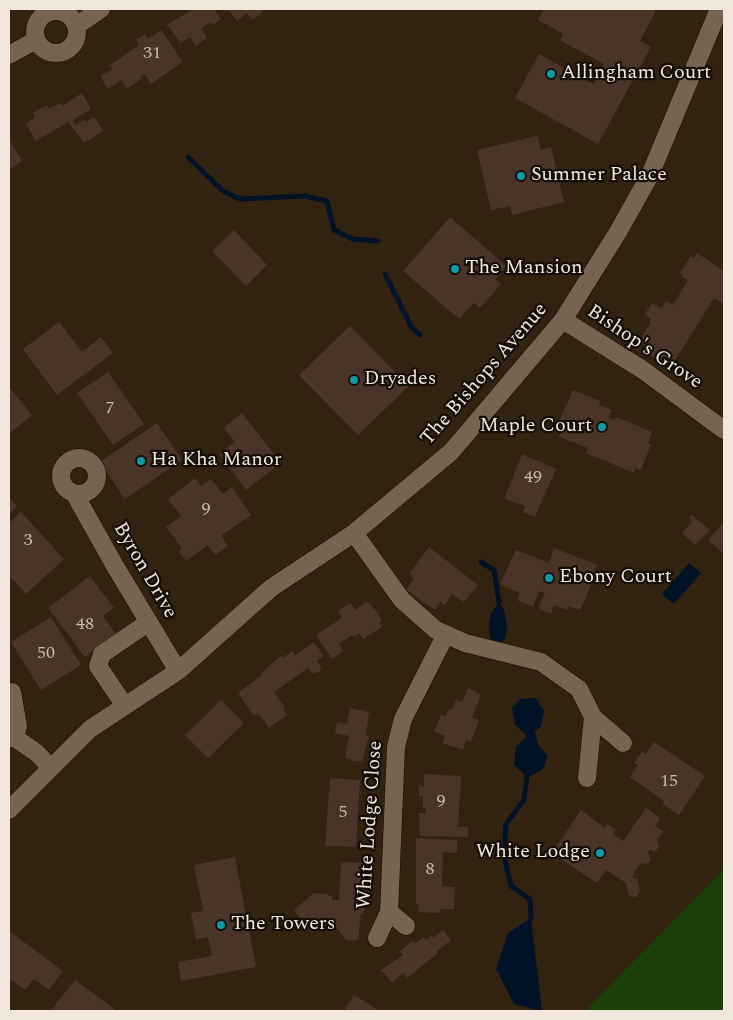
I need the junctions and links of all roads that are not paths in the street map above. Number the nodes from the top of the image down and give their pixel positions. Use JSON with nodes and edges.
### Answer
{"nodes":[{"id":1,"x":100,"y":9,"type":"edge"},
{"id":2,"x":719,"y":9,"type":"edge"},
{"id":3,"x":44,"y":12,"type":"edge"},
{"id":4,"x":76,"y":26,"type":"junction"},
{"id":5,"x":36,"y":40,"type":"junction"},
{"id":6,"x":9,"y":56,"type":"edge"},
{"id":7,"x":563,"y":320,"type":"junction"},
{"id":8,"x":724,"y":430,"type":"edge"},
{"id":9,"x":74,"y":492,"type":"dead end"},
{"id":10,"x":354,"y":533,"type":"junction"},
{"id":11,"x":149,"y":622,"type":"junction"},
{"id":12,"x":446,"y":634,"type":"junction"},
{"id":13,"x":178,"y":671,"type":"junction"},
{"id":14,"x":12,"y":692,"type":"dead end"},
{"id":15,"x":125,"y":706,"type":"junction"},
{"id":16,"x":593,"y":717,"type":"junction"},
{"id":17,"x":12,"y":738,"type":"edge"},
{"id":18,"x":623,"y":743,"type":"dead end"},
{"id":19,"x":50,"y":767,"type":"junction"},
{"id":20,"x":587,"y":778,"type":"dead end"},
{"id":21,"x":9,"y":810,"type":"edge"},
{"id":22,"x":390,"y":912,"type":"junction"},
{"id":23,"x":406,"y":926,"type":"dead end"},
{"id":24,"x":377,"y":938,"type":"dead end"}],
"edges":[{"from":1,"to":4,"type":"street"},
{"from":2,"to":7,"type":"street","name":"The Bishops Avenue"},
{"from":3,"to":4,"type":"street"},
{"from":3,"to":5,"type":"street"},
{"from":4,"to":5,"type":"street"},
{"from":5,"to":6,"type":"street"},
{"from":7,"to":8,"type":"street","name":"Bishop's Grove"},
{"from":7,"to":10,"type":"street","name":"The Bishops Avenue"},
{"from":9,"to":11,"type":"street","name":"Byron Drive"},
{"from":10,"to":12,"type":"street"},
{"from":10,"to":13,"type":"street","name":"The Bishops Avenue"},
{"from":11,"to":13,"type":"street","name":"Byron Drive"},
{"from":11,"to":15,"type":"street"},
{"from":12,"to":16,"type":"street"},
{"from":12,"to":22,"type":"street","name":"White Lodge Close"},
{"from":13,"to":15,"type":"street","name":"The Bishops Avenue"},
{"from":14,"to":17,"type":"street"},
{"from":15,"to":19,"type":"street","name":"The Bishops Avenue"},
{"from":16,"to":18,"type":"street"},
{"from":16,"to":20,"type":"street"},
{"from":17,"to":19,"type":"street"},
{"from":19,"to":21,"type":"street","name":"The Bishops Avenue"},
{"from":22,"to":23,"type":"street"},
{"from":22,"to":24,"type":"street","name":"White Lodge Close"}]}
